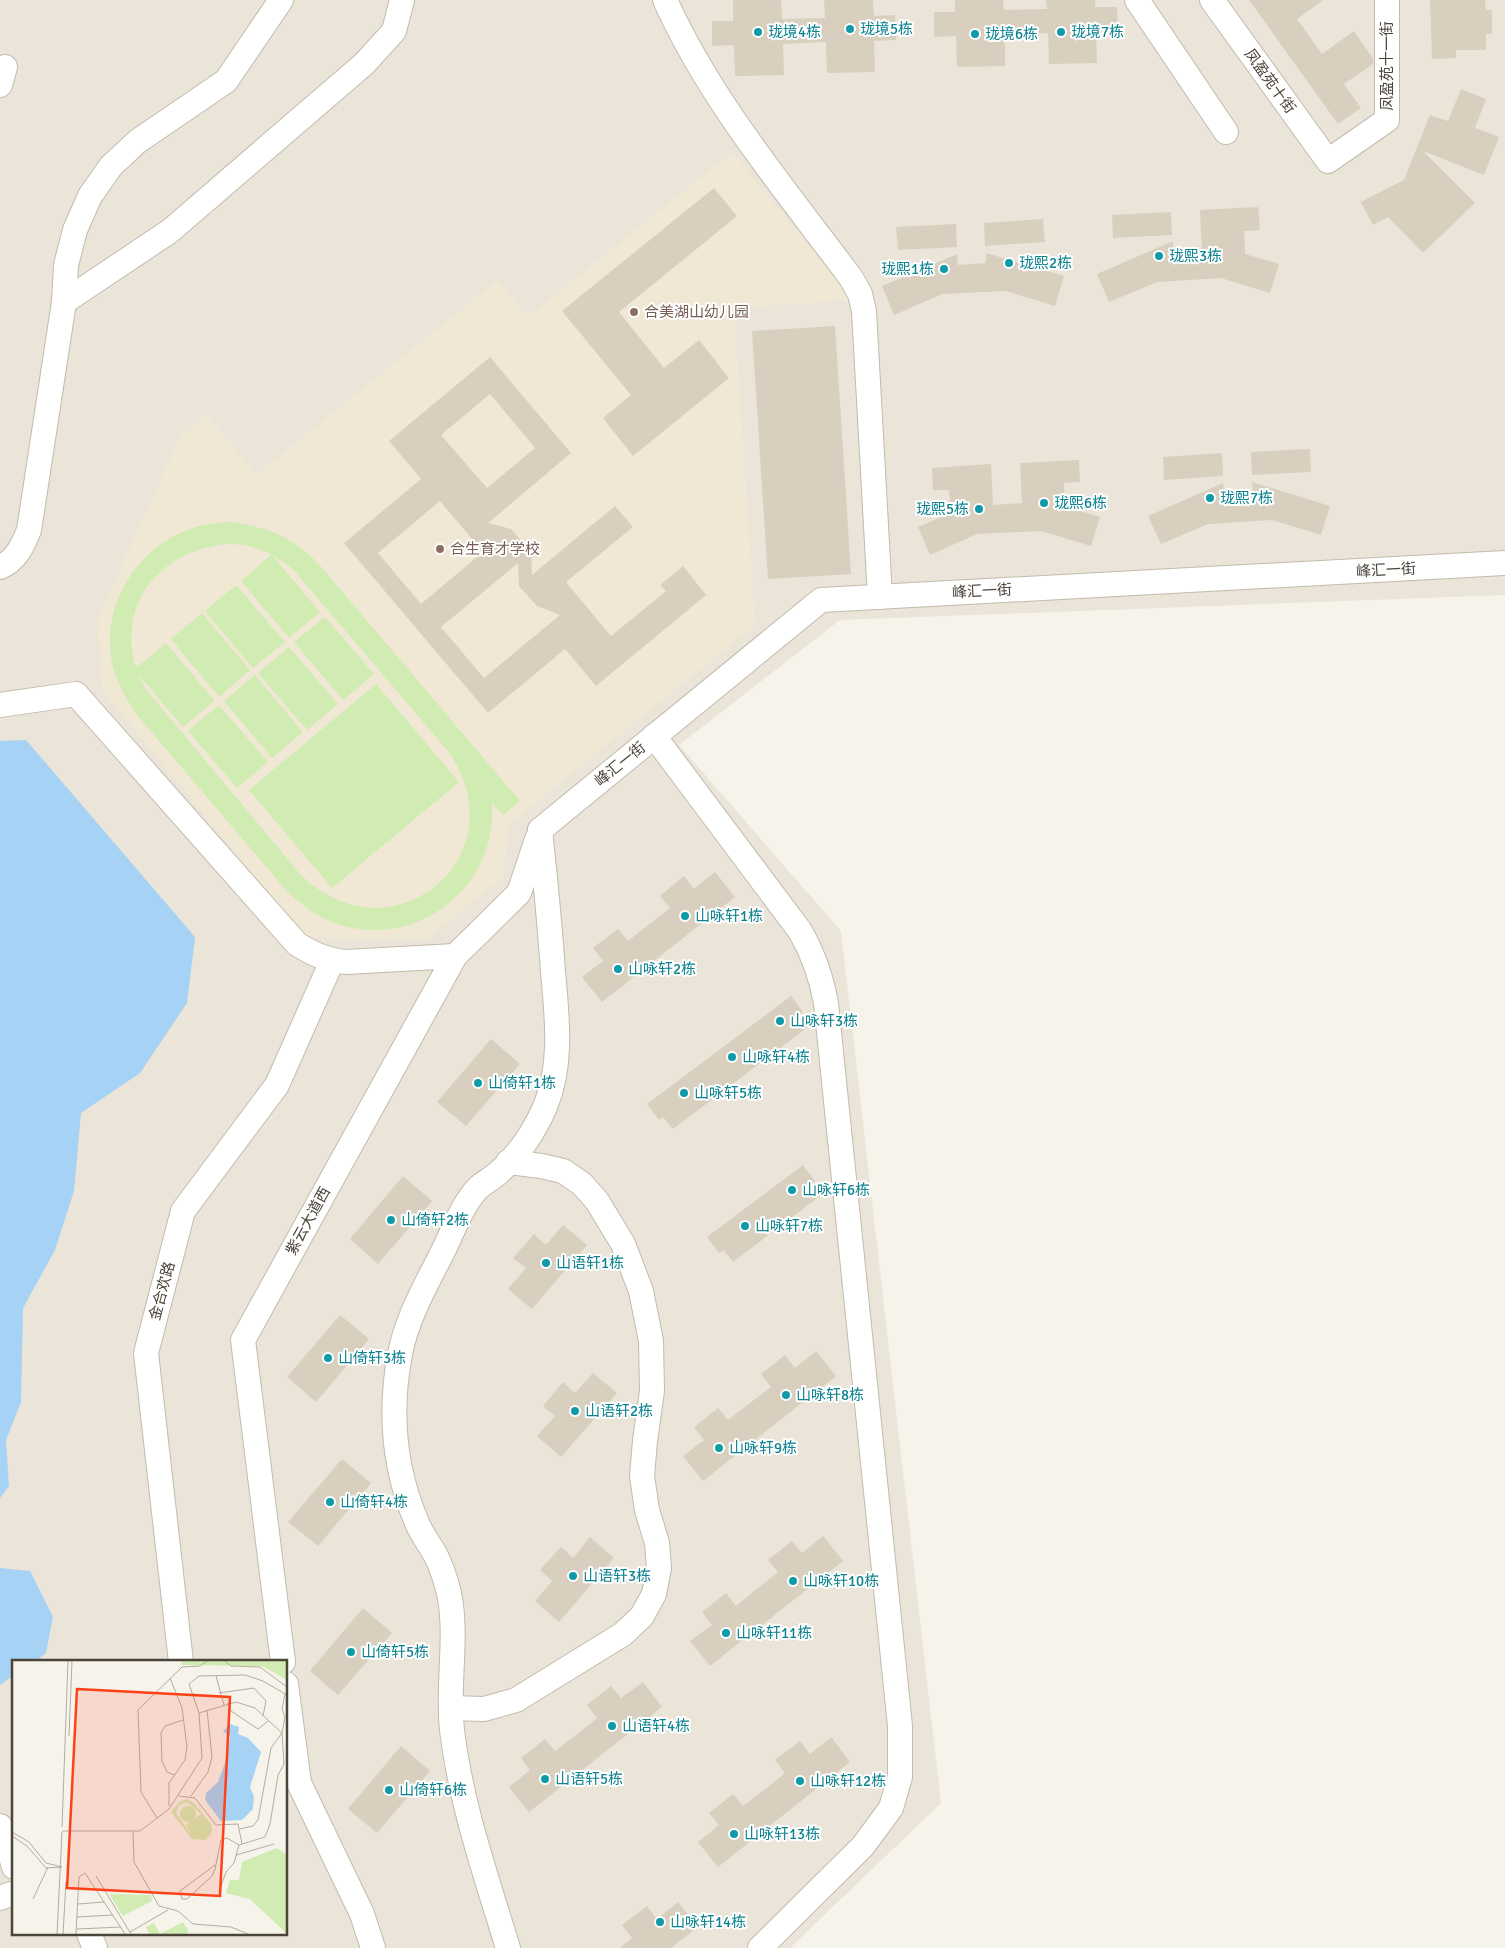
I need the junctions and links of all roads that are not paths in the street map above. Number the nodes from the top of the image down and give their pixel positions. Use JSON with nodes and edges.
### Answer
{"nodes":[{"id":1,"x":281,"y":0,"type":"edge"},
{"id":2,"x":402,"y":0,"type":"edge"},
{"id":3,"x":665,"y":0,"type":"edge"},
{"id":4,"x":1136,"y":0,"type":"edge"},
{"id":5,"x":1212,"y":0,"type":"edge"},
{"id":6,"x":1387,"y":0,"type":"edge"},
{"id":7,"x":1226,"y":132,"type":"dead end"},
{"id":8,"x":1328,"y":161,"type":"joint"},
{"id":9,"x":64,"y":302,"type":"junction"},
{"id":10,"x":1505,"y":563,"type":"edge"},
{"id":11,"x":0,"y":567,"type":"edge"},
{"id":12,"x":880,"y":597,"type":"junction"},
{"id":13,"x":0,"y":705,"type":"edge"},
{"id":14,"x":654,"y":736,"type":"junction"},
{"id":15,"x":540,"y":830,"type":"junction"},
{"id":16,"x":455,"y":956,"type":"junction"},
{"id":17,"x":332,"y":961,"type":"junction"},
{"id":18,"x":508,"y":1162,"type":"junction"},
{"id":19,"x":181,"y":1660,"type":"edge"},
{"id":20,"x":284,"y":1660,"type":"edge"},
{"id":21,"x":451,"y":1708,"type":"junction"},
{"id":22,"x":288,"y":1718,"type":"edge"},
{"id":23,"x":292,"y":1785,"type":"edge"},
{"id":24,"x":0,"y":1826,"type":"edge"},
{"id":25,"x":12,"y":1860,"type":"edge"},
{"id":26,"x":12,"y":1894,"type":"edge"},
{"id":27,"x":0,"y":1898,"type":"edge"},
{"id":28,"x":90,"y":1936,"type":"edge"},
{"id":29,"x":95,"y":1948,"type":"edge"},
{"id":30,"x":373,"y":1948,"type":"edge"},
{"id":31,"x":508,"y":1948,"type":"edge"},
{"id":32,"x":760,"y":1948,"type":"edge"}],
"edges":[{"from":1,"to":9,"type":"street"},
{"from":2,"to":9,"type":"street"},
{"from":3,"to":12,"type":"street"},
{"from":4,"to":7,"type":"street"},
{"from":5,"to":8,"type":"street","name":"凤盈苑十街"},
{"from":6,"to":8,"type":"street","name":"凤盈苑十一街"},
{"from":9,"to":11,"type":"street"},
{"from":10,"to":12,"type":"street","name":"峰汇一街"},
{"from":12,"to":14,"type":"street","name":"峰汇一街"},
{"from":13,"to":17,"type":"street"},
{"from":14,"to":15,"type":"street","name":"峰汇一街"},
{"from":14,"to":32,"type":"street"},
{"from":15,"to":16,"type":"street","name":"紫云大道西"},
{"from":15,"to":18,"type":"street"},
{"from":16,"to":17,"type":"street"},
{"from":16,"to":20,"type":"street","name":"紫云大道西"},
{"from":17,"to":19,"type":"street","name":"金合欢路"},
{"from":18,"to":21,"type":"street"},
{"from":18,"to":21,"type":"street"},
{"from":21,"to":31,"type":"street"},
{"from":22,"to":23,"type":"street"},
{"from":23,"to":30,"type":"street"},
{"from":24,"to":25,"type":"street"},
{"from":26,"to":27,"type":"street"},
{"from":28,"to":29,"type":"street"}]}
